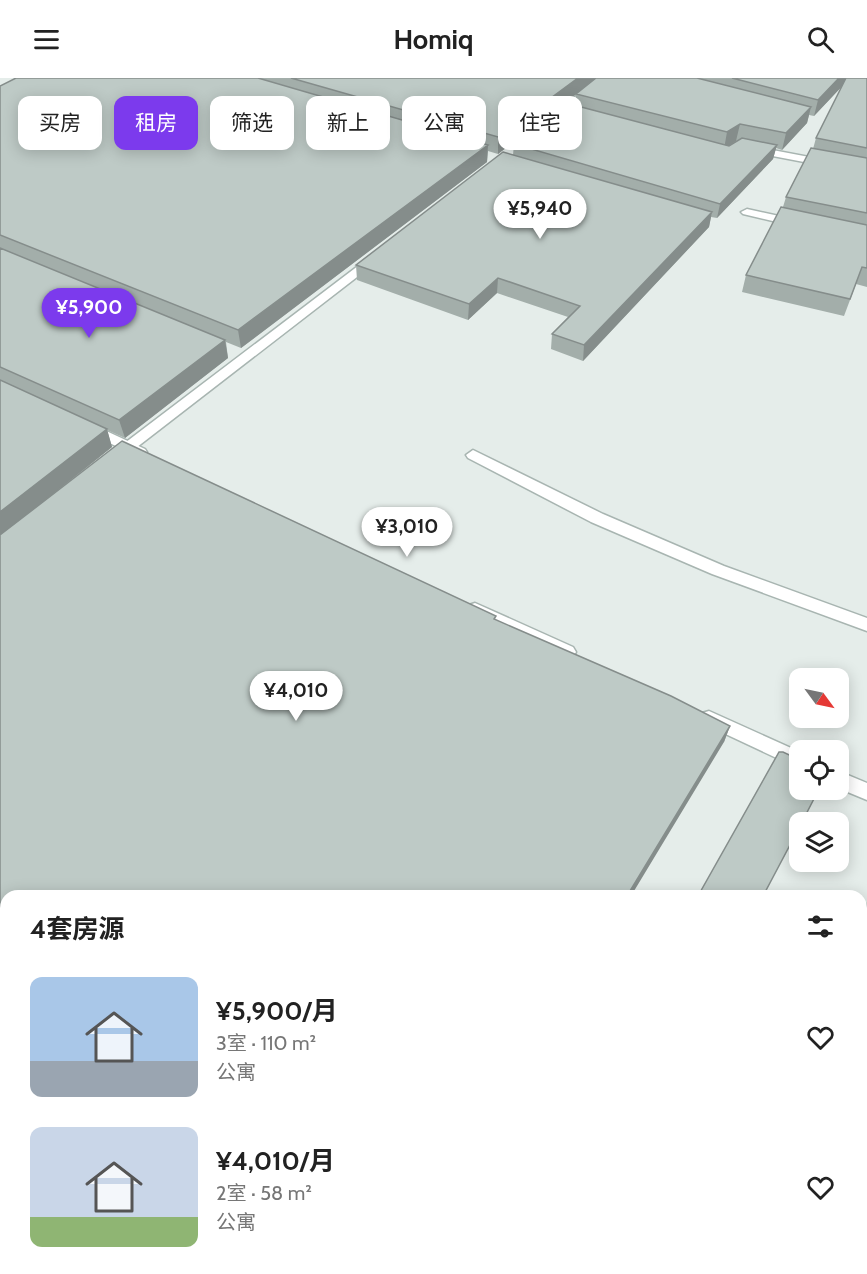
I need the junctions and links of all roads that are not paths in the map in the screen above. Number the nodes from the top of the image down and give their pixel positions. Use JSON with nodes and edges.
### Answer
{"nodes":[{"id":1,"x":606,"y":78,"type":"edge"},
{"id":2,"x":582,"y":100,"type":"edge"},
{"id":3,"x":736,"y":146,"type":"edge"},
{"id":4,"x":867,"y":171,"type":"edge"},
{"id":5,"x":747,"y":212,"type":"dead end"},
{"id":6,"x":812,"y":227,"type":"edge"},
{"id":7,"x":387,"y":248,"type":"edge"},
{"id":8,"x":75,"y":422,"type":"edge"},
{"id":9,"x":129,"y":447,"type":"junction"},
{"id":10,"x":472,"y":455,"type":"dead end"},
{"id":11,"x":150,"y":457,"type":"edge"},
{"id":12,"x":101,"y":468,"type":"edge"},
{"id":13,"x":463,"y":603,"type":"edge"},
{"id":14,"x":867,"y":625,"type":"edge"},
{"id":15,"x":581,"y":659,"type":"edge"},
{"id":16,"x":698,"y":713,"type":"edge"},
{"id":17,"x":789,"y":756,"type":"edge"},
{"id":18,"x":849,"y":784,"type":"edge"},
{"id":19,"x":867,"y":792,"type":"edge"}],
"edges":[{"from":1,"to":2,"type":"street"},
{"from":3,"to":4,"type":"street"},
{"from":5,"to":6,"type":"street"},
{"from":7,"to":9,"type":"street"},
{"from":8,"to":9,"type":"street"},
{"from":9,"to":11,"type":"street"},
{"from":9,"to":12,"type":"street"},
{"from":10,"to":14,"type":"street"},
{"from":13,"to":15,"type":"street"},
{"from":16,"to":17,"type":"street"},
{"from":18,"to":19,"type":"street"}]}
